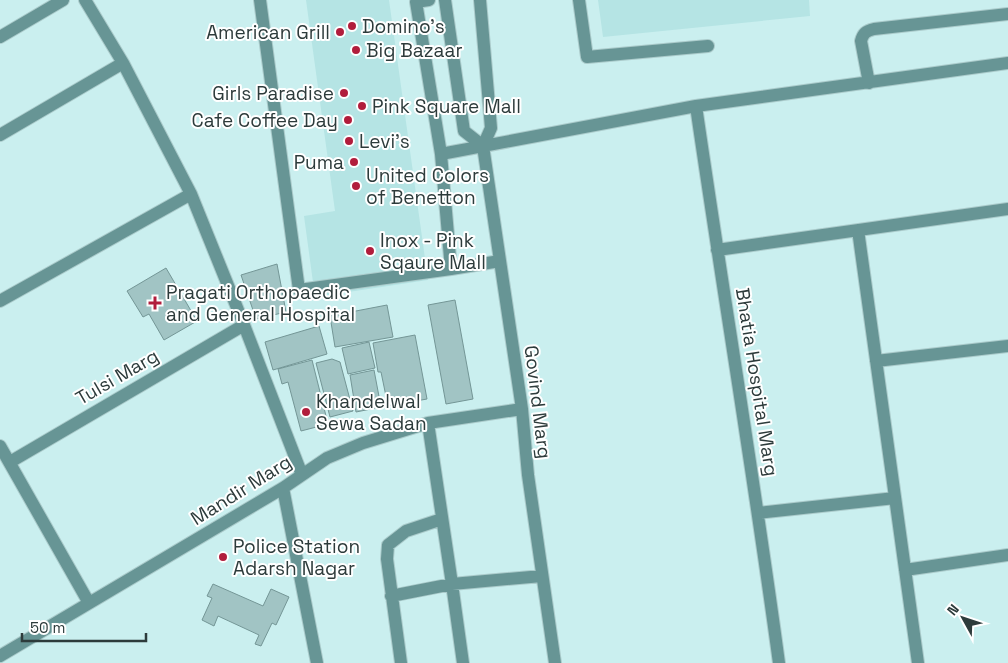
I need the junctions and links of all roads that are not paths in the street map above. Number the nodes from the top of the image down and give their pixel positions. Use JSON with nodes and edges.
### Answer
{"nodes":[{"id":1,"x":63,"y":0,"type":"edge"},
{"id":2,"x":85,"y":0,"type":"edge"},
{"id":3,"x":260,"y":0,"type":"edge"},
{"id":4,"x":429,"y":0,"type":"edge"},
{"id":5,"x":445,"y":0,"type":"edge"},
{"id":6,"x":480,"y":0,"type":"edge"},
{"id":7,"x":579,"y":0,"type":"edge"},
{"id":8,"x":416,"y":1,"type":"edge"},
{"id":9,"x":1008,"y":14,"type":"edge"},
{"id":10,"x":0,"y":37,"type":"edge"},
{"id":11,"x":708,"y":46,"type":"dead end"},
{"id":12,"x":1008,"y":63,"type":"edge"},
{"id":13,"x":123,"y":64,"type":"junction"},
{"id":14,"x":869,"y":82,"type":"junction"},
{"id":15,"x":696,"y":106,"type":"junction"},
{"id":16,"x":0,"y":135,"type":"edge"},
{"id":17,"x":483,"y":146,"type":"junction"},
{"id":18,"x":441,"y":154,"type":"junction"},
{"id":19,"x":191,"y":194,"type":"junction"},
{"id":20,"x":1008,"y":209,"type":"edge"},
{"id":21,"x":858,"y":230,"type":"junction"},
{"id":22,"x":717,"y":250,"type":"junction"},
{"id":23,"x":500,"y":261,"type":"junction"},
{"id":24,"x":451,"y":269,"type":"junction"},
{"id":25,"x":0,"y":301,"type":"edge"},
{"id":26,"x":244,"y":325,"type":"junction"},
{"id":27,"x":1008,"y":346,"type":"edge"},
{"id":28,"x":876,"y":361,"type":"junction"},
{"id":29,"x":522,"y":409,"type":"junction"},
{"id":30,"x":428,"y":423,"type":"junction"},
{"id":31,"x":0,"y":446,"type":"edge"},
{"id":32,"x":10,"y":462,"type":"junction"},
{"id":33,"x":302,"y":475,"type":"junction"},
{"id":34,"x":283,"y":488,"type":"junction"},
{"id":35,"x":895,"y":498,"type":"junction"},
{"id":36,"x":758,"y":513,"type":"junction"},
{"id":37,"x":442,"y":519,"type":"junction"},
{"id":38,"x":1008,"y":555,"type":"edge"},
{"id":39,"x":905,"y":570,"type":"junction"},
{"id":40,"x":542,"y":576,"type":"junction"},
{"id":41,"x":452,"y":584,"type":"junction"},
{"id":42,"x":391,"y":596,"type":"junction"},
{"id":43,"x":89,"y":603,"type":"junction"},
{"id":44,"x":0,"y":656,"type":"edge"},
{"id":45,"x":317,"y":663,"type":"edge"},
{"id":46,"x":401,"y":663,"type":"edge"},
{"id":47,"x":463,"y":663,"type":"edge"},
{"id":48,"x":555,"y":663,"type":"edge"},
{"id":49,"x":779,"y":663,"type":"edge"},
{"id":50,"x":918,"y":663,"type":"edge"}],
"edges":[{"from":1,"to":10,"type":"street"},
{"from":2,"to":13,"type":"street"},
{"from":3,"to":24,"type":"street"},
{"from":4,"to":8,"type":"street"},
{"from":5,"to":17,"type":"street"},
{"from":6,"to":17,"type":"street","name":"Govind Marg"},
{"from":7,"to":11,"type":"street"},
{"from":8,"to":18,"type":"street"},
{"from":9,"to":14,"type":"street"},
{"from":12,"to":14,"type":"street"},
{"from":13,"to":16,"type":"street"},
{"from":13,"to":19,"type":"street"},
{"from":14,"to":15,"type":"street"},
{"from":15,"to":17,"type":"street"},
{"from":15,"to":22,"type":"street","name":"Bhatia Hospital Marg"},
{"from":17,"to":18,"type":"street"},
{"from":17,"to":23,"type":"street","name":"Govind Marg"},
{"from":18,"to":24,"type":"street"},
{"from":19,"to":25,"type":"street"},
{"from":19,"to":26,"type":"street"},
{"from":20,"to":21,"type":"street"},
{"from":21,"to":22,"type":"street"},
{"from":21,"to":28,"type":"street"},
{"from":22,"to":36,"type":"street","name":"Bhatia Hospital Marg"},
{"from":23,"to":24,"type":"street"},
{"from":23,"to":29,"type":"street","name":"Govind Marg"},
{"from":26,"to":32,"type":"street","name":"Tulsi Marg"},
{"from":26,"to":33,"type":"street"},
{"from":27,"to":28,"type":"street"},
{"from":28,"to":35,"type":"street"},
{"from":29,"to":30,"type":"street","name":"Mandir Marg"},
{"from":29,"to":40,"type":"street","name":"Govind Marg"},
{"from":30,"to":33,"type":"street","name":"Mandir Marg"},
{"from":30,"to":37,"type":"street"},
{"from":31,"to":32,"type":"street"},
{"from":32,"to":43,"type":"street"},
{"from":33,"to":34,"type":"street","name":"Mandir Marg"},
{"from":34,"to":43,"type":"street","name":"Mandir Marg"},
{"from":34,"to":45,"type":"street"},
{"from":35,"to":36,"type":"street"},
{"from":35,"to":39,"type":"street"},
{"from":36,"to":49,"type":"street","name":"Bhatia Hospital Marg"},
{"from":37,"to":41,"type":"street"},
{"from":37,"to":42,"type":"street"},
{"from":38,"to":39,"type":"street"},
{"from":39,"to":50,"type":"street"},
{"from":40,"to":41,"type":"street"},
{"from":40,"to":48,"type":"street","name":"Govind Marg"},
{"from":41,"to":42,"type":"street"},
{"from":41,"to":47,"type":"street"},
{"from":42,"to":46,"type":"street"},
{"from":43,"to":44,"type":"street","name":"Mandir Marg"}]}
